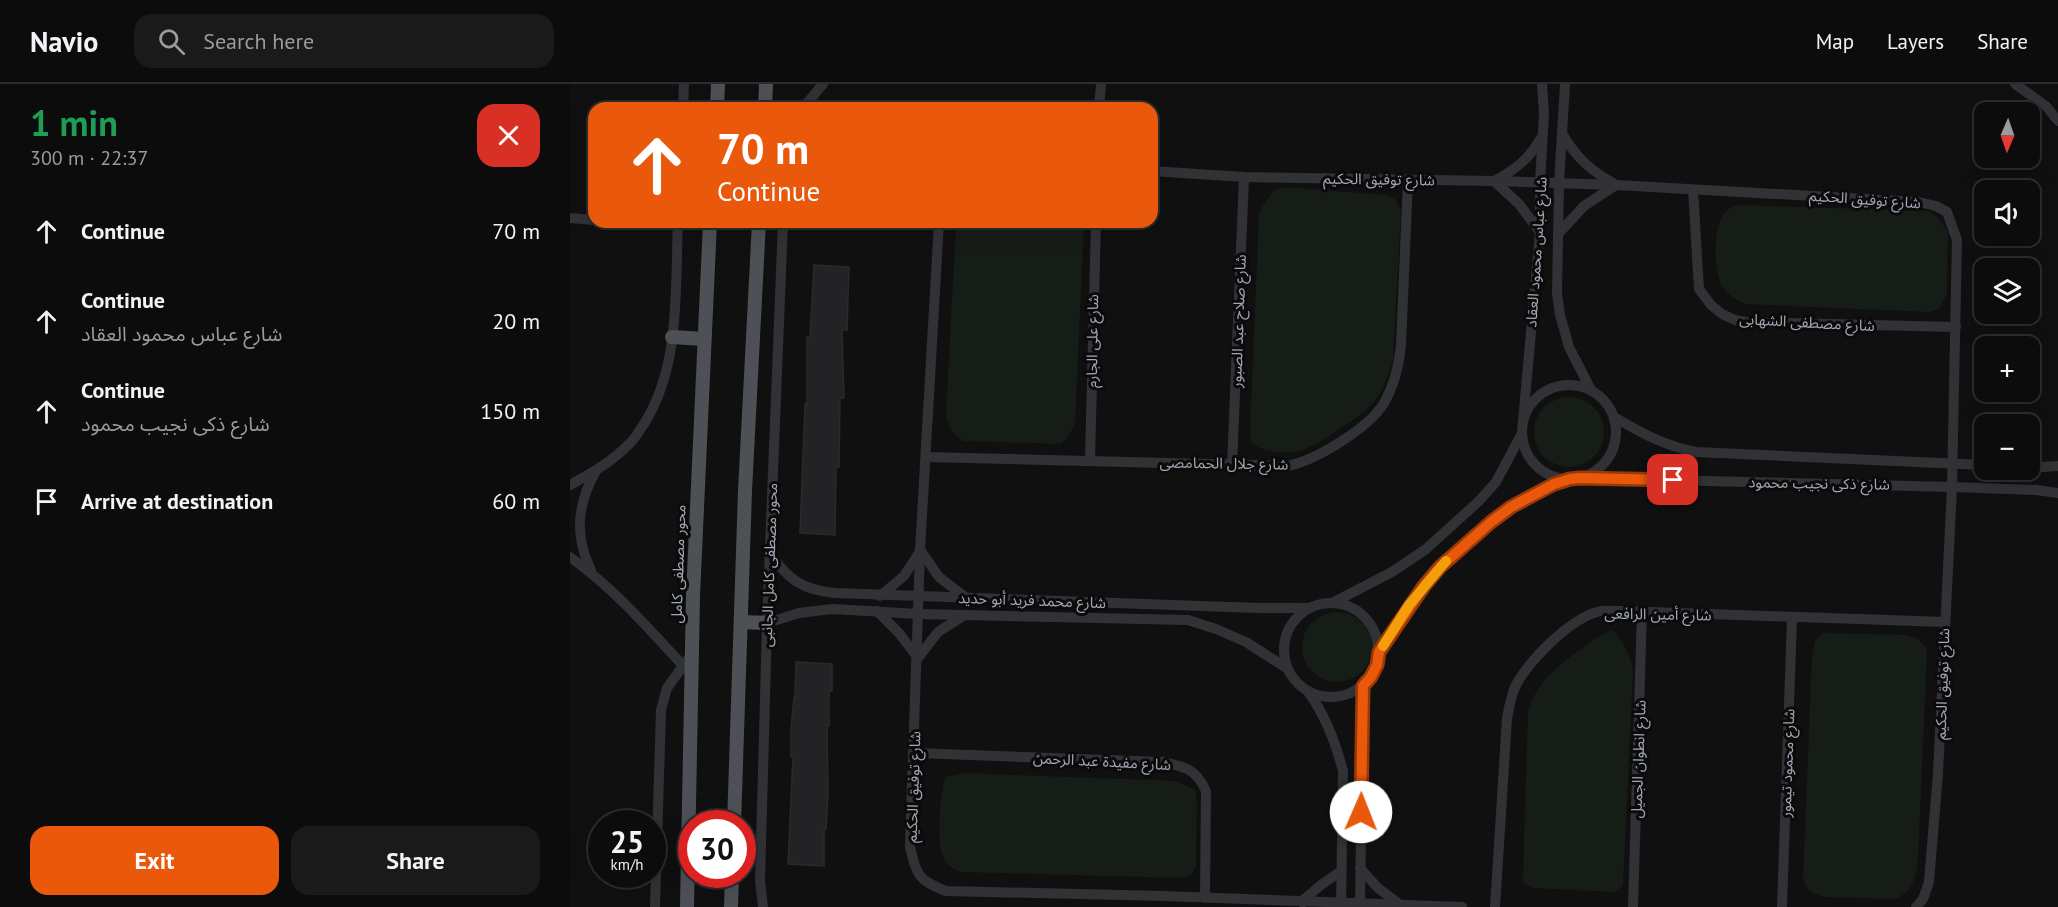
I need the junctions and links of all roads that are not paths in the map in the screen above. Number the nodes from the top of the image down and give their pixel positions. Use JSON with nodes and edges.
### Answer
{"nodes":[{"id":1,"x":684,"y":84,"type":"edge"},
{"id":2,"x":718,"y":84,"type":"edge"},
{"id":3,"x":823,"y":84,"type":"edge"},
{"id":4,"x":1101,"y":84,"type":"edge"},
{"id":5,"x":1542,"y":84,"type":"edge"},
{"id":6,"x":1565,"y":84,"type":"edge"},
{"id":7,"x":2015,"y":84,"type":"edge"},
{"id":8,"x":766,"y":85,"type":"edge"},
{"id":9,"x":683,"y":102,"type":"edge"},
{"id":10,"x":717,"y":102,"type":"edge"},
{"id":11,"x":765,"y":102,"type":"edge"},
{"id":12,"x":808,"y":102,"type":"edge"},
{"id":13,"x":1100,"y":102,"type":"edge"},
{"id":14,"x":2058,"y":121,"type":"edge"},
{"id":15,"x":1562,"y":133,"type":"junction"},
{"id":16,"x":1544,"y":134,"type":"junction"},
{"id":17,"x":1158,"y":171,"type":"edge"},
{"id":18,"x":1244,"y":177,"type":"junction"},
{"id":19,"x":1408,"y":180,"type":"junction"},
{"id":20,"x":1494,"y":181,"type":"junction"},
{"id":21,"x":1540,"y":183,"type":"junction"},
{"id":22,"x":1560,"y":184,"type":"junction"},
{"id":23,"x":1616,"y":185,"type":"junction"},
{"id":24,"x":1693,"y":190,"type":"junction"},
{"id":25,"x":570,"y":218,"type":"edge"},
{"id":26,"x":588,"y":220,"type":"edge"},
{"id":27,"x":677,"y":228,"type":"edge"},
{"id":28,"x":710,"y":228,"type":"edge"},
{"id":29,"x":759,"y":228,"type":"edge"},
{"id":30,"x":783,"y":228,"type":"edge"},
{"id":31,"x":939,"y":228,"type":"edge"},
{"id":32,"x":1096,"y":228,"type":"edge"},
{"id":33,"x":1540,"y":232,"type":"junction"},
{"id":34,"x":1558,"y":234,"type":"junction"},
{"id":35,"x":1956,"y":327,"type":"junction"},
{"id":36,"x":672,"y":337,"type":"junction"},
{"id":37,"x":704,"y":339,"type":"junction"},
{"id":38,"x":1591,"y":390,"type":"junction"},
{"id":39,"x":1614,"y":417,"type":"junction"},
{"id":40,"x":1523,"y":421,"type":"junction"},
{"id":41,"x":1522,"y":432,"type":"junction"},
{"id":42,"x":926,"y":457,"type":"junction"},
{"id":43,"x":1090,"y":460,"type":"junction"},
{"id":44,"x":1952,"y":463,"type":"junction"},
{"id":45,"x":1974,"y":464,"type":"edge"},
{"id":46,"x":1232,"y":465,"type":"junction"},
{"id":47,"x":2058,"y":466,"type":"edge"},
{"id":48,"x":2040,"y":467,"type":"edge"},
{"id":49,"x":596,"y":471,"type":"junction"},
{"id":50,"x":1575,"y":478,"type":"junction"},
{"id":51,"x":570,"y":485,"type":"edge"},
{"id":52,"x":1952,"y":487,"type":"junction"},
{"id":53,"x":2058,"y":493,"type":"edge"},
{"id":54,"x":920,"y":550,"type":"junction"},
{"id":55,"x":770,"y":553,"type":"junction"},
{"id":56,"x":570,"y":557,"type":"edge"},
{"id":57,"x":592,"y":573,"type":"junction"},
{"id":58,"x":880,"y":596,"type":"junction"},
{"id":59,"x":919,"y":596,"type":"junction"},
{"id":60,"x":966,"y":597,"type":"junction"},
{"id":61,"x":1332,"y":603,"type":"junction"},
{"id":62,"x":1310,"y":608,"type":"junction"},
{"id":63,"x":877,"y":611,"type":"junction"},
{"id":64,"x":1642,"y":611,"type":"junction"},
{"id":65,"x":918,"y":614,"type":"junction"},
{"id":66,"x":966,"y":614,"type":"junction"},
{"id":67,"x":1792,"y":618,"type":"junction"},
{"id":68,"x":742,"y":622,"type":"junction"},
{"id":69,"x":1945,"y":622,"type":"junction"},
{"id":70,"x":767,"y":623,"type":"junction"},
{"id":71,"x":1379,"y":652,"type":"junction"},
{"id":72,"x":918,"y":658,"type":"junction"},
{"id":73,"x":688,"y":665,"type":"junction"},
{"id":74,"x":1288,"y":669,"type":"junction"},
{"id":75,"x":1363,"y":686,"type":"junction"},
{"id":76,"x":1307,"y":690,"type":"junction"},
{"id":77,"x":915,"y":753,"type":"junction"},
{"id":78,"x":735,"y":810,"type":"edge"},
{"id":79,"x":1360,"y":868,"type":"junction"},
{"id":80,"x":1341,"y":871,"type":"junction"},
{"id":81,"x":732,"y":888,"type":"edge"},
{"id":82,"x":1205,"y":898,"type":"junction"},
{"id":83,"x":1304,"y":904,"type":"edge"},
{"id":84,"x":1341,"y":905,"type":"edge"},
{"id":85,"x":1360,"y":906,"type":"edge"},
{"id":86,"x":1398,"y":906,"type":"edge"},
{"id":87,"x":655,"y":907,"type":"edge"},
{"id":88,"x":687,"y":907,"type":"edge"},
{"id":89,"x":731,"y":907,"type":"edge"},
{"id":90,"x":763,"y":907,"type":"edge"},
{"id":91,"x":1462,"y":907,"type":"edge"},
{"id":92,"x":1495,"y":907,"type":"edge"},
{"id":93,"x":1633,"y":907,"type":"edge"},
{"id":94,"x":1782,"y":907,"type":"edge"},
{"id":95,"x":1916,"y":907,"type":"edge"}],
"edges":[{"from":1,"to":9,"type":"street"},
{"from":2,"to":10,"type":"main road"},
{"from":3,"to":12,"type":"street"},
{"from":4,"to":13,"type":"street"},
{"from":5,"to":16,"type":"street","name":"شارع عباس محمود العقاد"},
{"from":6,"to":15,"type":"street","name":"شارع عباس محمود العقاد"},
{"from":7,"to":14,"type":"street"},
{"from":8,"to":11,"type":"main road"},
{"from":15,"to":22,"type":"street","name":"شارع عباس محمود العقاد"},
{"from":15,"to":23,"type":"street"},
{"from":16,"to":20,"type":"street"},
{"from":16,"to":21,"type":"street","name":"شارع عباس محمود العقاد"},
{"from":17,"to":18,"type":"street","name":"شارع توفيق الحكيم"},
{"from":18,"to":19,"type":"street","name":"شارع توفيق الحكيم"},
{"from":18,"to":46,"type":"street","name":"شارع صلاح عبد الصبور"},
{"from":19,"to":20,"type":"street","name":"شارع توفيق الحكيم"},
{"from":19,"to":46,"type":"street","name":"شارع جلال الحمامصى"},
{"from":20,"to":21,"type":"street","name":"شارع توفيق الحكيم"},
{"from":20,"to":33,"type":"street"},
{"from":21,"to":22,"type":"street","name":"شارع توفيق الحكيم"},
{"from":21,"to":33,"type":"street","name":"شارع عباس محمود العقاد"},
{"from":22,"to":23,"type":"street","name":"شارع توفيق الحكيم"},
{"from":22,"to":34,"type":"street","name":"شارع عباس محمود العقاد"},
{"from":23,"to":24,"type":"street","name":"شارع توفيق الحكيم"},
{"from":23,"to":34,"type":"street"},
{"from":24,"to":35,"type":"street","name":"شارع مصطفى الشهابى"},
{"from":24,"to":35,"type":"street","name":"شارع توفيق الحكيم"},
{"from":25,"to":26,"type":"street"},
{"from":27,"to":36,"type":"street"},
{"from":28,"to":37,"type":"main road","name":"محور مصطفى كامل"},
{"from":29,"to":68,"type":"main road"},
{"from":30,"to":55,"type":"street","name":"محور مصطفى كامل الجانبى"},
{"from":31,"to":42,"type":"street","name":"شارع توفيق الحكيم"},
{"from":32,"to":43,"type":"street","name":"شارع على الجارم"},
{"from":33,"to":40,"type":"street","name":"شارع عباس محمود العقاد"},
{"from":34,"to":38,"type":"street","name":"شارع عباس محمود العقاد"},
{"from":35,"to":44,"type":"street","name":"شارع توفيق الحكيم"},
{"from":36,"to":37,"type":"main road"},
{"from":36,"to":49,"type":"street"},
{"from":37,"to":73,"type":"main road","name":"محور مصطفى كامل"},
{"from":38,"to":39,"type":"street"},
{"from":38,"to":40,"type":"street"},
{"from":39,"to":44,"type":"street","name":"شارع ذكى نجيب محمود"},
{"from":39,"to":50,"type":"street"},
{"from":40,"to":41,"type":"street"},
{"from":41,"to":50,"type":"street"},
{"from":41,"to":61,"type":"street"},
{"from":42,"to":43,"type":"street","name":"شارع جلال الحمامصى"},
{"from":42,"to":54,"type":"street","name":"شارع توفيق الحكيم"},
{"from":43,"to":46,"type":"street","name":"شارع جلال الحمامصى"},
{"from":44,"to":45,"type":"street","name":"شارع ذكى نجيب محمود"},
{"from":44,"to":52,"type":"street","name":"شارع توفيق الحكيم"},
{"from":47,"to":48,"type":"street"},
{"from":49,"to":51,"type":"street"},
{"from":49,"to":57,"type":"street"},
{"from":50,"to":52,"type":"street","name":"شارع ذكى نجيب محمود"},
{"from":50,"to":71,"type":"street"},
{"from":52,"to":53,"type":"street","name":"شارع ذكى نجيب محمود"},
{"from":52,"to":69,"type":"street","name":"شارع توفيق الحكيم"},
{"from":54,"to":58,"type":"street"},
{"from":54,"to":59,"type":"street","name":"شارع توفيق الحكيم"},
{"from":54,"to":60,"type":"street"},
{"from":55,"to":58,"type":"street","name":"شارع محمد فريد أبو حديد"},
{"from":55,"to":70,"type":"street","name":"محور مصطفى كامل الجانبى"},
{"from":56,"to":57,"type":"street"},
{"from":57,"to":73,"type":"street"},
{"from":58,"to":59,"type":"street","name":"شارع محمد فريد أبو حديد"},
{"from":59,"to":60,"type":"street","name":"شارع محمد فريد أبو حديد"},
{"from":59,"to":65,"type":"street","name":"شارع توفيق الحكيم"},
{"from":60,"to":62,"type":"street","name":"شارع محمد فريد أبو حديد"},
{"from":61,"to":62,"type":"street"},
{"from":61,"to":71,"type":"street"},
{"from":62,"to":74,"type":"street"},
{"from":63,"to":65,"type":"street","name":"شارع محمد فريد أبو حديد"},
{"from":63,"to":70,"type":"street","name":"شارع محمد فريد أبو حديد"},
{"from":63,"to":72,"type":"street"},
{"from":64,"to":67,"type":"street","name":"شارع أمين الرافعى"},
{"from":64,"to":92,"type":"street","name":"شارع أمين الرافعى"},
{"from":64,"to":93,"type":"street","name":"شارع انطوان الجميل"},
{"from":65,"to":66,"type":"street","name":"شارع محمد فريد أبو حديد"},
{"from":65,"to":72,"type":"street","name":"شارع توفيق الحكيم"},
{"from":66,"to":72,"type":"street"},
{"from":66,"to":74,"type":"street","name":"شارع محمد فريد أبو حديد"},
{"from":67,"to":69,"type":"street","name":"شارع أمين الرافعى"},
{"from":67,"to":94,"type":"street","name":"شارع محمود تيمور"},
{"from":68,"to":70,"type":"main road"},
{"from":68,"to":78,"type":"main road"},
{"from":69,"to":95,"type":"street","name":"شارع توفيق الحكيم"},
{"from":70,"to":90,"type":"street","name":"محور مصطفى كامل الجانبى"},
{"from":71,"to":75,"type":"street"},
{"from":72,"to":77,"type":"street","name":"شارع توفيق الحكيم"},
{"from":73,"to":87,"type":"street"},
{"from":73,"to":88,"type":"main road","name":"محور مصطفى كامل"},
{"from":74,"to":76,"type":"street"},
{"from":75,"to":76,"type":"street"},
{"from":75,"to":79,"type":"street"},
{"from":76,"to":80,"type":"street"},
{"from":77,"to":82,"type":"street","name":"شارع مفيدة عبد الرحمن"},
{"from":77,"to":82,"type":"street","name":"شارع توفيق الحكيم"},
{"from":79,"to":85,"type":"street"},
{"from":79,"to":86,"type":"street"},
{"from":80,"to":83,"type":"street"},
{"from":80,"to":84,"type":"street"},
{"from":81,"to":89,"type":"main road"},
{"from":82,"to":83,"type":"street","name":"شارع توفيق الحكيم"},
{"from":83,"to":84,"type":"street","name":"شارع توفيق الحكيم"},
{"from":84,"to":85,"type":"street","name":"شارع توفيق الحكيم"},
{"from":85,"to":86,"type":"street","name":"شارع توفيق الحكيم"},
{"from":86,"to":91,"type":"street","name":"شارع توفيق الحكيم"}]}
